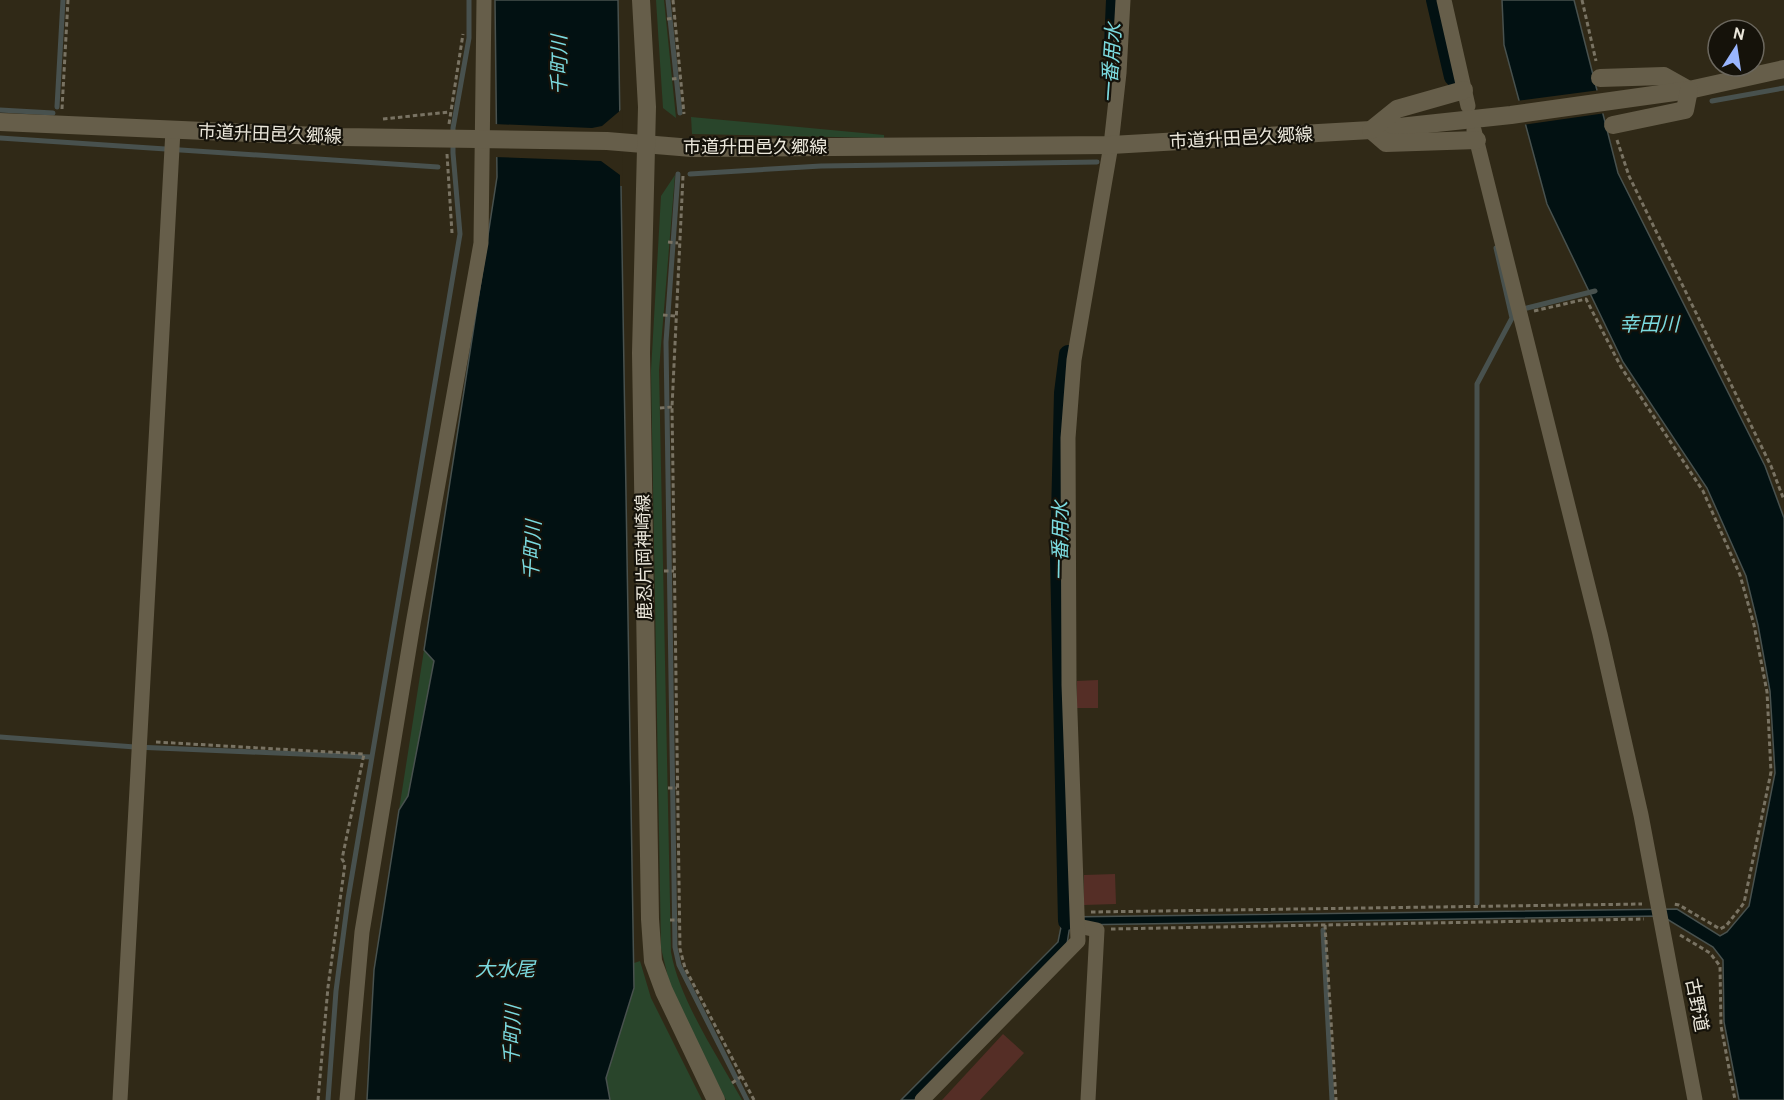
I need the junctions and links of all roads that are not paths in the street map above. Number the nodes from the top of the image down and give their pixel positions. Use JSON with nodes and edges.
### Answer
{"nodes":[{"id":1,"x":484,"y":0,"type":"edge"},
{"id":2,"x":641,"y":0,"type":"edge"},
{"id":3,"x":1123,"y":0,"type":"edge"},
{"id":4,"x":1444,"y":0,"type":"edge"},
{"id":5,"x":1784,"y":69,"type":"edge"},
{"id":6,"x":1600,"y":78,"type":"road end"},
{"id":7,"x":1689,"y":90,"type":"junction"},
{"id":8,"x":1466,"y":98,"type":"joint"},
{"id":9,"x":0,"y":122,"type":"edge"},
{"id":10,"x":1613,"y":125,"type":"road end"},
{"id":11,"x":1371,"y":129,"type":"junction"},
{"id":12,"x":1476,"y":135,"type":"joint"},
{"id":13,"x":480,"y":140,"type":"junction"},
{"id":14,"x":173,"y":143,"type":"junction"},
{"id":15,"x":647,"y":145,"type":"junction"},
{"id":16,"x":1111,"y":145,"type":"junction"},
{"id":17,"x":1078,"y":921,"type":"junction"},
{"id":18,"x":120,"y":1100,"type":"edge"},
{"id":19,"x":347,"y":1100,"type":"edge"},
{"id":20,"x":716,"y":1100,"type":"edge"},
{"id":21,"x":922,"y":1100,"type":"edge"},
{"id":22,"x":1089,"y":1100,"type":"edge"},
{"id":23,"x":1695,"y":1100,"type":"edge"}],
"edges":[{"from":1,"to":13,"type":"street"},
{"from":2,"to":15,"type":"street","name":"鹿忍片岡神崎線"},
{"from":3,"to":16,"type":"street"},
{"from":4,"to":8,"type":"street"},
{"from":5,"to":7,"type":"street"},
{"from":6,"to":7,"type":"street"},
{"from":7,"to":10,"type":"street"},
{"from":7,"to":11,"type":"street","name":"市道升田邑久郷線"},
{"from":8,"to":11,"type":"street"},
{"from":9,"to":14,"type":"street","name":"市道升田邑久郷線"},
{"from":11,"to":12,"type":"street"},
{"from":11,"to":16,"type":"street","name":"市道升田邑久郷線"},
{"from":12,"to":23,"type":"street","name":"古野道"},
{"from":13,"to":14,"type":"street","name":"市道升田邑久郷線"},
{"from":13,"to":15,"type":"street","name":"市道升田邑久郷線"},
{"from":13,"to":19,"type":"street"},
{"from":14,"to":18,"type":"street"},
{"from":15,"to":16,"type":"street","name":"市道升田邑久郷線"},
{"from":15,"to":20,"type":"street","name":"鹿忍片岡神崎線"},
{"from":16,"to":17,"type":"street"},
{"from":17,"to":21,"type":"street"},
{"from":17,"to":22,"type":"street"}]}
